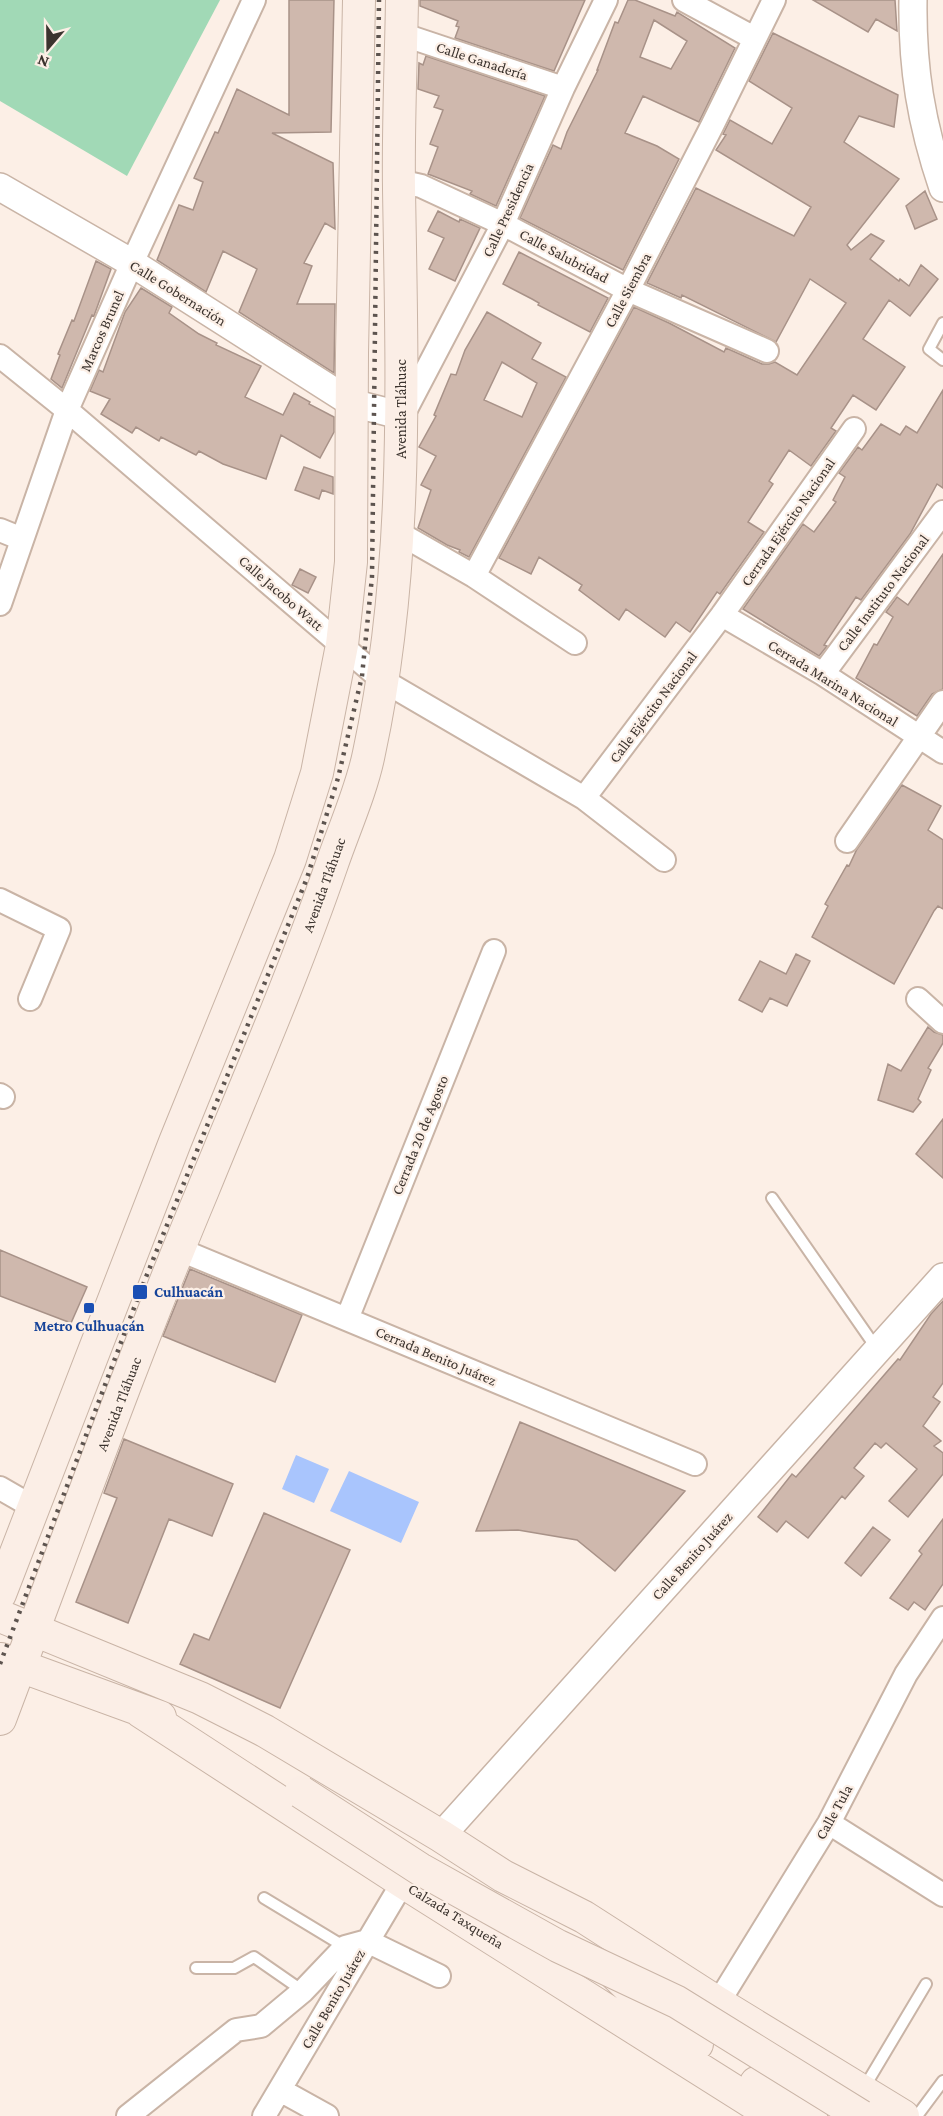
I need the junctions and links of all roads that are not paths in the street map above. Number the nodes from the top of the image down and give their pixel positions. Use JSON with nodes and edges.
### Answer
{"nodes":[{"id":1,"x":254,"y":0,"type":"edge"},
{"id":2,"x":358,"y":0,"type":"edge"},
{"id":3,"x":402,"y":0,"type":"edge"},
{"id":4,"x":606,"y":0,"type":"edge"},
{"id":5,"x":684,"y":0,"type":"edge"},
{"id":6,"x":774,"y":0,"type":"edge"},
{"id":7,"x":913,"y":0,"type":"edge"},
{"id":8,"x":401,"y":34,"type":"junction"},
{"id":9,"x":754,"y":38,"type":"junction"},
{"id":10,"x":563,"y":88,"type":"junction"},
{"id":11,"x":399,"y":181,"type":"junction"},
{"id":12,"x":0,"y":187,"type":"edge"},
{"id":13,"x":943,"y":188,"type":"edge"},
{"id":14,"x":503,"y":224,"type":"junction"},
{"id":15,"x":132,"y":263,"type":"junction"},
{"id":16,"x":628,"y":290,"type":"junction"},
{"id":17,"x":943,"y":323,"type":"edge"},
{"id":18,"x":767,"y":351,"type":"dead end"},
{"id":19,"x":0,"y":356,"type":"edge"},
{"id":20,"x":943,"y":360,"type":"edge"},
{"id":21,"x":352,"y":403,"type":"junction"},
{"id":22,"x":68,"y":410,"type":"junction"},
{"id":23,"x":403,"y":416,"type":"junction"},
{"id":24,"x":854,"y":429,"type":"dead end"},
{"id":25,"x":943,"y":512,"type":"edge"},
{"id":26,"x":0,"y":530,"type":"edge"},
{"id":27,"x":397,"y":532,"type":"junction"},
{"id":28,"x":22,"y":539,"type":"junction"},
{"id":29,"x":474,"y":576,"type":"junction"},
{"id":30,"x":0,"y":604,"type":"edge"},
{"id":31,"x":723,"y":615,"type":"junction"},
{"id":32,"x":575,"y":643,"type":"dead end"},
{"id":33,"x":342,"y":645,"type":"junction"},
{"id":34,"x":823,"y":674,"type":"junction"},
{"id":35,"x":382,"y":680,"type":"junction"},
{"id":36,"x":943,"y":702,"type":"edge"},
{"id":37,"x":919,"y":736,"type":"junction"},
{"id":38,"x":943,"y":752,"type":"edge"},
{"id":39,"x":584,"y":798,"type":"junction"},
{"id":40,"x":847,"y":841,"type":"dead end"},
{"id":41,"x":664,"y":860,"type":"dead end"},
{"id":42,"x":0,"y":900,"type":"edge"},
{"id":43,"x":494,"y":951,"type":"dead end"},
{"id":44,"x":234,"y":996,"type":"junction"},
{"id":45,"x":30,"y":999,"type":"dead end"},
{"id":46,"x":918,"y":999,"type":"dead end"},
{"id":47,"x":276,"y":1014,"type":"junction"},
{"id":48,"x":943,"y":1022,"type":"edge"},
{"id":49,"x":772,"y":1198,"type":"dead end"},
{"id":50,"x":178,"y":1249,"type":"junction"},
{"id":51,"x":943,"y":1277,"type":"edge"},
{"id":52,"x":347,"y":1319,"type":"junction"},
{"id":53,"x":877,"y":1350,"type":"junction"},
{"id":54,"x":695,"y":1464,"type":"dead end"},
{"id":55,"x":0,"y":1488,"type":"edge"},
{"id":56,"x":33,"y":1507,"type":"junction"},
{"id":57,"x":0,"y":1594,"type":"edge"},
{"id":58,"x":0,"y":1616,"type":"edge"},
{"id":59,"x":943,"y":1618,"type":"edge"},
{"id":60,"x":33,"y":1630,"type":"junction"},
{"id":61,"x":10,"y":1663,"type":"edge"},
{"id":62,"x":140,"y":1711,"type":"junction"},
{"id":63,"x":0,"y":1719,"type":"edge"},
{"id":64,"x":829,"y":1823,"type":"junction"},
{"id":65,"x":441,"y":1836,"type":"junction"},
{"id":66,"x":503,"y":1876,"type":"junction"},
{"id":67,"x":403,"y":1882,"type":"junction"},
{"id":68,"x":943,"y":1895,"type":"edge"},
{"id":69,"x":264,"y":1898,"type":"dead end"},
{"id":70,"x":356,"y":1944,"type":"junction"},
{"id":71,"x":196,"y":1968,"type":"dead end"},
{"id":72,"x":439,"y":1976,"type":"dead end"},
{"id":73,"x":926,"y":1984,"type":"dead end"},
{"id":74,"x":303,"y":1991,"type":"junction"},
{"id":75,"x":718,"y":2003,"type":"junction"},
{"id":76,"x":943,"y":2081,"type":"edge"},
{"id":77,"x":280,"y":2090,"type":"junction"},
{"id":78,"x":861,"y":2104,"type":"edge"},
{"id":79,"x":128,"y":2116,"type":"edge"},
{"id":80,"x":264,"y":2116,"type":"edge"},
{"id":81,"x":327,"y":2116,"type":"edge"},
{"id":82,"x":774,"y":2116,"type":"edge"},
{"id":83,"x":810,"y":2116,"type":"edge"},
{"id":84,"x":903,"y":2116,"type":"edge"},
{"id":85,"x":917,"y":2116,"type":"edge"}],
"edges":[{"from":1,"to":15,"type":"street","name":"Marcos Brunel"},
{"from":2,"to":21,"type":"main road"},
{"from":3,"to":8,"type":"main road","name":"Avenida Tláhuac"},
{"from":4,"to":10,"type":"street","name":"Calle Presidencia"},
{"from":5,"to":9,"type":"street"},
{"from":6,"to":9,"type":"street","name":"Calle Siembra"},
{"from":7,"to":13,"type":"street"},
{"from":8,"to":10,"type":"street","name":"Calle Ganadería"},
{"from":8,"to":11,"type":"main road","name":"Avenida Tláhuac"},
{"from":9,"to":16,"type":"street","name":"Calle Siembra"},
{"from":10,"to":14,"type":"street","name":"Calle Presidencia"},
{"from":11,"to":14,"type":"street","name":"Calle Salubridad"},
{"from":11,"to":23,"type":"main road","name":"Avenida Tláhuac"},
{"from":12,"to":15,"type":"street","name":"Calle Gobernación"},
{"from":14,"to":16,"type":"street","name":"Calle Salubridad"},
{"from":14,"to":23,"type":"street","name":"Calle Presidencia"},
{"from":15,"to":21,"type":"street","name":"Calle Gobernación"},
{"from":15,"to":22,"type":"street","name":"Marcos Brunel"},
{"from":16,"to":18,"type":"street","name":"Calle Salubridad"},
{"from":16,"to":29,"type":"street","name":"Calle Siembra"},
{"from":17,"to":20,"type":"lane"},
{"from":19,"to":22,"type":"street","name":"Calle Jacobo Watt"},
{"from":21,"to":23,"type":"street","name":"Calle Gobernación"},
{"from":21,"to":33,"type":"main road"},
{"from":22,"to":28,"type":"street","name":"Marcos Brunel"},
{"from":22,"to":33,"type":"street","name":"Calle Jacobo Watt"},
{"from":23,"to":27,"type":"main road","name":"Avenida Tláhuac"},
{"from":24,"to":31,"type":"street","name":"Cerrada Ejército Nacional"},
{"from":25,"to":34,"type":"street","name":"Calle Instituto Nacional"},
{"from":26,"to":28,"type":"street"},
{"from":27,"to":29,"type":"street"},
{"from":27,"to":35,"type":"main road","name":"Avenida Tláhuac"},
{"from":28,"to":30,"type":"street","name":"Marcos Brunel"},
{"from":29,"to":32,"type":"street"},
{"from":31,"to":34,"type":"street","name":"Cerrada Marina Nacional"},
{"from":31,"to":39,"type":"street","name":"Calle Ejército Nacional"},
{"from":33,"to":35,"type":"street","name":"Calle Jacobo Watt"},
{"from":33,"to":44,"type":"main road"},
{"from":34,"to":37,"type":"street","name":"Cerrada Marina Nacional"},
{"from":35,"to":39,"type":"street","name":"Calle Jacobo Watt"},
{"from":35,"to":47,"type":"main road","name":"Avenida Tláhuac"},
{"from":36,"to":37,"type":"street"},
{"from":37,"to":38,"type":"street","name":"Cerrada Marina Nacional"},
{"from":37,"to":40,"type":"street"},
{"from":39,"to":41,"type":"street","name":"Calle Jacobo Watt"},
{"from":42,"to":45,"type":"street"},
{"from":43,"to":52,"type":"street","name":"Cerrada 20 de Agosto"},
{"from":44,"to":47,"type":"main road"},
{"from":44,"to":56,"type":"main road"},
{"from":46,"to":48,"type":"street"},
{"from":47,"to":50,"type":"main road","name":"Avenida Tláhuac"},
{"from":49,"to":53,"type":"lane"},
{"from":50,"to":52,"type":"street","name":"Cerrada Benito Juárez"},
{"from":50,"to":60,"type":"main road","name":"Avenida Tláhuac"},
{"from":51,"to":53,"type":"street","name":"Calle Benito Juárez"},
{"from":52,"to":54,"type":"street","name":"Cerrada Benito Juárez"},
{"from":53,"to":65,"type":"street","name":"Calle Benito Juárez"},
{"from":55,"to":56,"type":"street"},
{"from":56,"to":57,"type":"main road"},
{"from":58,"to":60,"type":"main road","name":"Calzada Taxqueña"},
{"from":59,"to":64,"type":"street","name":"Calle Tula"},
{"from":60,"to":61,"type":"main road","name":"Avenida Tláhuac"},
{"from":60,"to":65,"type":"main road","name":"Calzada Taxqueña"},
{"from":61,"to":62,"type":"main road","name":"Calzada Taxqueña"},
{"from":61,"to":63,"type":"main road","name":"Avenida Tláhuac"},
{"from":62,"to":67,"type":"main road","name":"Calzada Taxqueña"},
{"from":62,"to":78,"type":"main road","name":"Calzada Taxqueña","bridge":true},
{"from":64,"to":68,"type":"street"},
{"from":64,"to":75,"type":"street","name":"Calle Tula"},
{"from":65,"to":66,"type":"main road","name":"Calzada Taxqueña"},
{"from":66,"to":75,"type":"main road","name":"Calzada Taxqueña"},
{"from":66,"to":83,"type":"main road","name":"Calzada Taxqueña"},
{"from":67,"to":70,"type":"street","name":"Calle Benito Juárez"},
{"from":67,"to":82,"type":"main road","name":"Calzada Taxqueña"},
{"from":69,"to":70,"type":"lane"},
{"from":70,"to":72,"type":"street"},
{"from":70,"to":74,"type":"street"},
{"from":70,"to":77,"type":"street","name":"Calle Benito Juárez"},
{"from":71,"to":74,"type":"lane"},
{"from":73,"to":78,"type":"lane"},
{"from":74,"to":79,"type":"street"},
{"from":75,"to":78,"type":"main road","name":"Calzada Taxqueña"},
{"from":76,"to":85,"type":"lane"},
{"from":77,"to":80,"type":"street","name":"Calle Benito Juárez"},
{"from":77,"to":81,"type":"street"},
{"from":78,"to":84,"type":"main road","name":"Calzada Taxqueña"}]}
